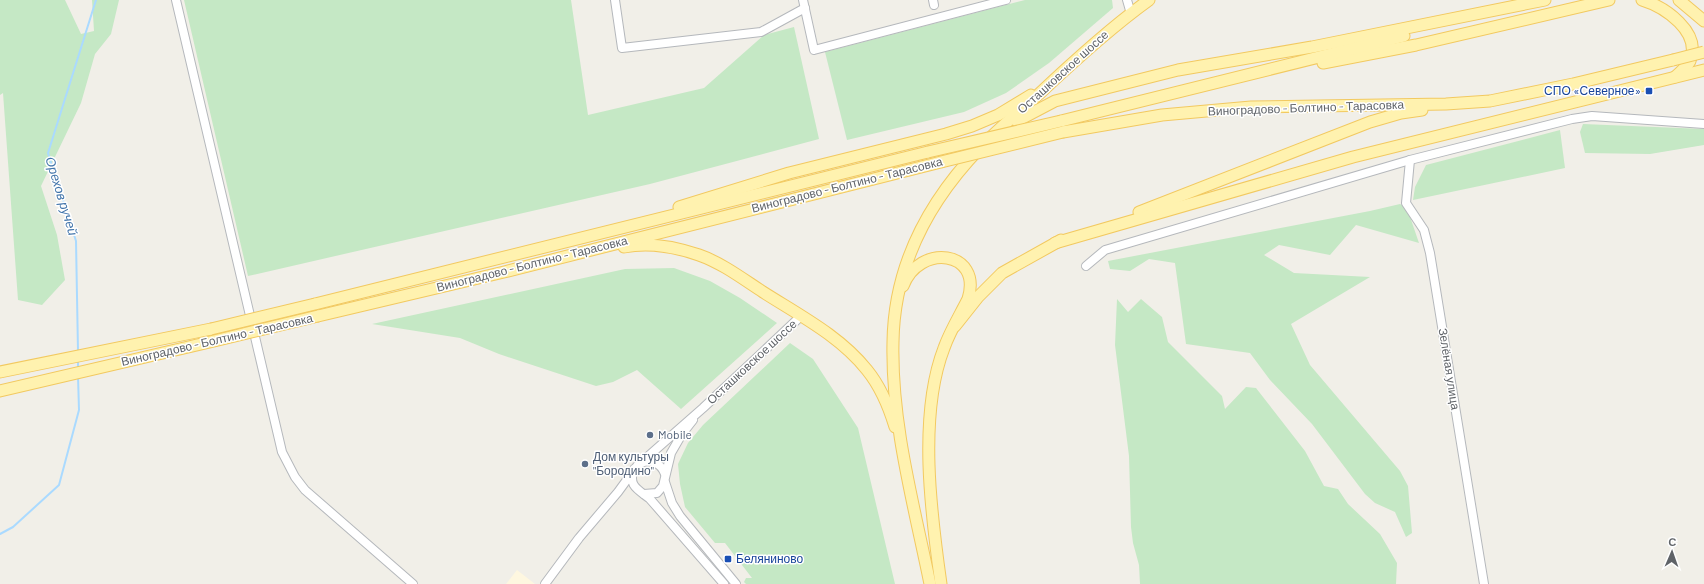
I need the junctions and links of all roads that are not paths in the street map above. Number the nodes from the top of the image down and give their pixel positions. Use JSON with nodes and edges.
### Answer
{"nodes":[{"id":1,"x":176,"y":0,"type":"edge"},
{"id":2,"x":615,"y":0,"type":"edge"},
{"id":3,"x":1006,"y":0,"type":"edge"},
{"id":4,"x":1127,"y":0,"type":"edge"},
{"id":5,"x":1149,"y":0,"type":"edge"},
{"id":6,"x":1545,"y":0,"type":"edge"},
{"id":7,"x":1552,"y":0,"type":"edge"},
{"id":8,"x":1609,"y":0,"type":"edge"},
{"id":9,"x":1642,"y":0,"type":"edge"},
{"id":10,"x":1679,"y":0,"type":"edge"},
{"id":11,"x":804,"y":4,"type":"edge"},
{"id":12,"x":1130,"y":14,"type":"junction"},
{"id":13,"x":1704,"y":21,"type":"edge"},
{"id":14,"x":1704,"y":52,"type":"edge"},
{"id":15,"x":1704,"y":70,"type":"edge"},
{"id":16,"x":1674,"y":77,"type":"junction"},
{"id":17,"x":1052,"y":82,"type":"junction"},
{"id":18,"x":1188,"y":89,"type":"junction"},
{"id":19,"x":1490,"y":101,"type":"junction"},
{"id":20,"x":1704,"y":124,"type":"edge"},
{"id":21,"x":1062,"y":126,"type":"junction"},
{"id":22,"x":984,"y":145,"type":"junction"},
{"id":23,"x":1410,"y":160,"type":"junction"},
{"id":24,"x":594,"y":234,"type":"junction"},
{"id":25,"x":1055,"y":243,"type":"junction"},
{"id":26,"x":1086,"y":266,"type":"dead end"},
{"id":27,"x":504,"y":272,"type":"junction"},
{"id":28,"x":896,"y":305,"type":"junction"},
{"id":29,"x":801,"y":316,"type":"junction"},
{"id":30,"x":955,"y":326,"type":"junction"},
{"id":31,"x":0,"y":372,"type":"edge"},
{"id":32,"x":0,"y":391,"type":"edge"},
{"id":33,"x":703,"y":408,"type":"junction"},
{"id":34,"x":905,"y":458,"type":"junction"},
{"id":35,"x":637,"y":466,"type":"junction"},
{"id":36,"x":665,"y":478,"type":"junction"},
{"id":37,"x":636,"y":490,"type":"junction"},
{"id":38,"x":618,"y":492,"type":"junction"},
{"id":39,"x":644,"y":494,"type":"junction"},
{"id":40,"x":413,"y":584,"type":"edge"},
{"id":41,"x":546,"y":584,"type":"edge"},
{"id":42,"x":724,"y":584,"type":"edge"},
{"id":43,"x":736,"y":584,"type":"edge"},
{"id":44,"x":930,"y":584,"type":"edge"},
{"id":45,"x":941,"y":584,"type":"edge"},
{"id":46,"x":1484,"y":584,"type":"edge"}],
"edges":[{"from":1,"to":40,"type":"street"},
{"from":2,"to":11,"type":"street"},
{"from":3,"to":11,"type":"street"},
{"from":4,"to":12,"type":"street"},
{"from":5,"to":12,"type":"main road","name":"Осташковское шоссе"},
{"from":6,"to":22,"type":"main road"},
{"from":7,"to":18,"type":"main road","name":"Виноградово - Болтино - Тарасовка"},
{"from":8,"to":18,"type":"main road"},
{"from":9,"to":16,"type":"main road"},
{"from":10,"to":13,"type":"main road"},
{"from":12,"to":17,"type":"main road","name":"Осташковское шоссе"},
{"from":14,"to":19,"type":"main road","name":"Виноградово - Болтино - Тарасовка","bridge":true},
{"from":15,"to":16,"type":"main road"},
{"from":16,"to":25,"type":"main road"},
{"from":17,"to":22,"type":"main road","name":"Осташковское шоссе"},
{"from":17,"to":24,"type":"main road"},
{"from":18,"to":21,"type":"main road","name":"Виноградово - Болтино - Тарасовка"},
{"from":19,"to":21,"type":"main road","name":"Виноградово - Болтино - Тарасовка"},
{"from":19,"to":25,"type":"main road"},
{"from":20,"to":23,"type":"street"},
{"from":21,"to":24,"type":"main road","name":"Виноградово - Болтино - Тарасовка","bridge":true},
{"from":21,"to":27,"type":"main road","name":"Виноградово - Болтино - Тарасовка","bridge":true},
{"from":22,"to":28,"type":"main road"},
{"from":23,"to":26,"type":"street"},
{"from":23,"to":46,"type":"street","name":"Зелёная улица"},
{"from":24,"to":31,"type":"main road","name":"Виноградово - Болтино - Тарасовка","bridge":true},
{"from":25,"to":30,"type":"main road"},
{"from":27,"to":29,"type":"main road"},
{"from":27,"to":32,"type":"main road","name":"Виноградово - Болтино - Тарасовка","bridge":true},
{"from":28,"to":30,"type":"main road"},
{"from":28,"to":34,"type":"main road"},
{"from":29,"to":33,"type":"street","name":"Осташковское шоссе"},
{"from":29,"to":34,"type":"main road"},
{"from":30,"to":45,"type":"main road"},
{"from":33,"to":35,"type":"street","name":"Осташковское шоссе"},
{"from":33,"to":36,"type":"street","name":"Осташковское шоссе"},
{"from":34,"to":44,"type":"main road"},
{"from":35,"to":36,"type":"street"},
{"from":35,"to":37,"type":"street"},
{"from":35,"to":38,"type":"street","name":"Осташковское шоссе"},
{"from":36,"to":39,"type":"street"},
{"from":36,"to":43,"type":"street"},
{"from":37,"to":38,"type":"street"},
{"from":37,"to":39,"type":"street"},
{"from":38,"to":41,"type":"street","name":"Осташковское шоссе"},
{"from":39,"to":42,"type":"street"}]}
